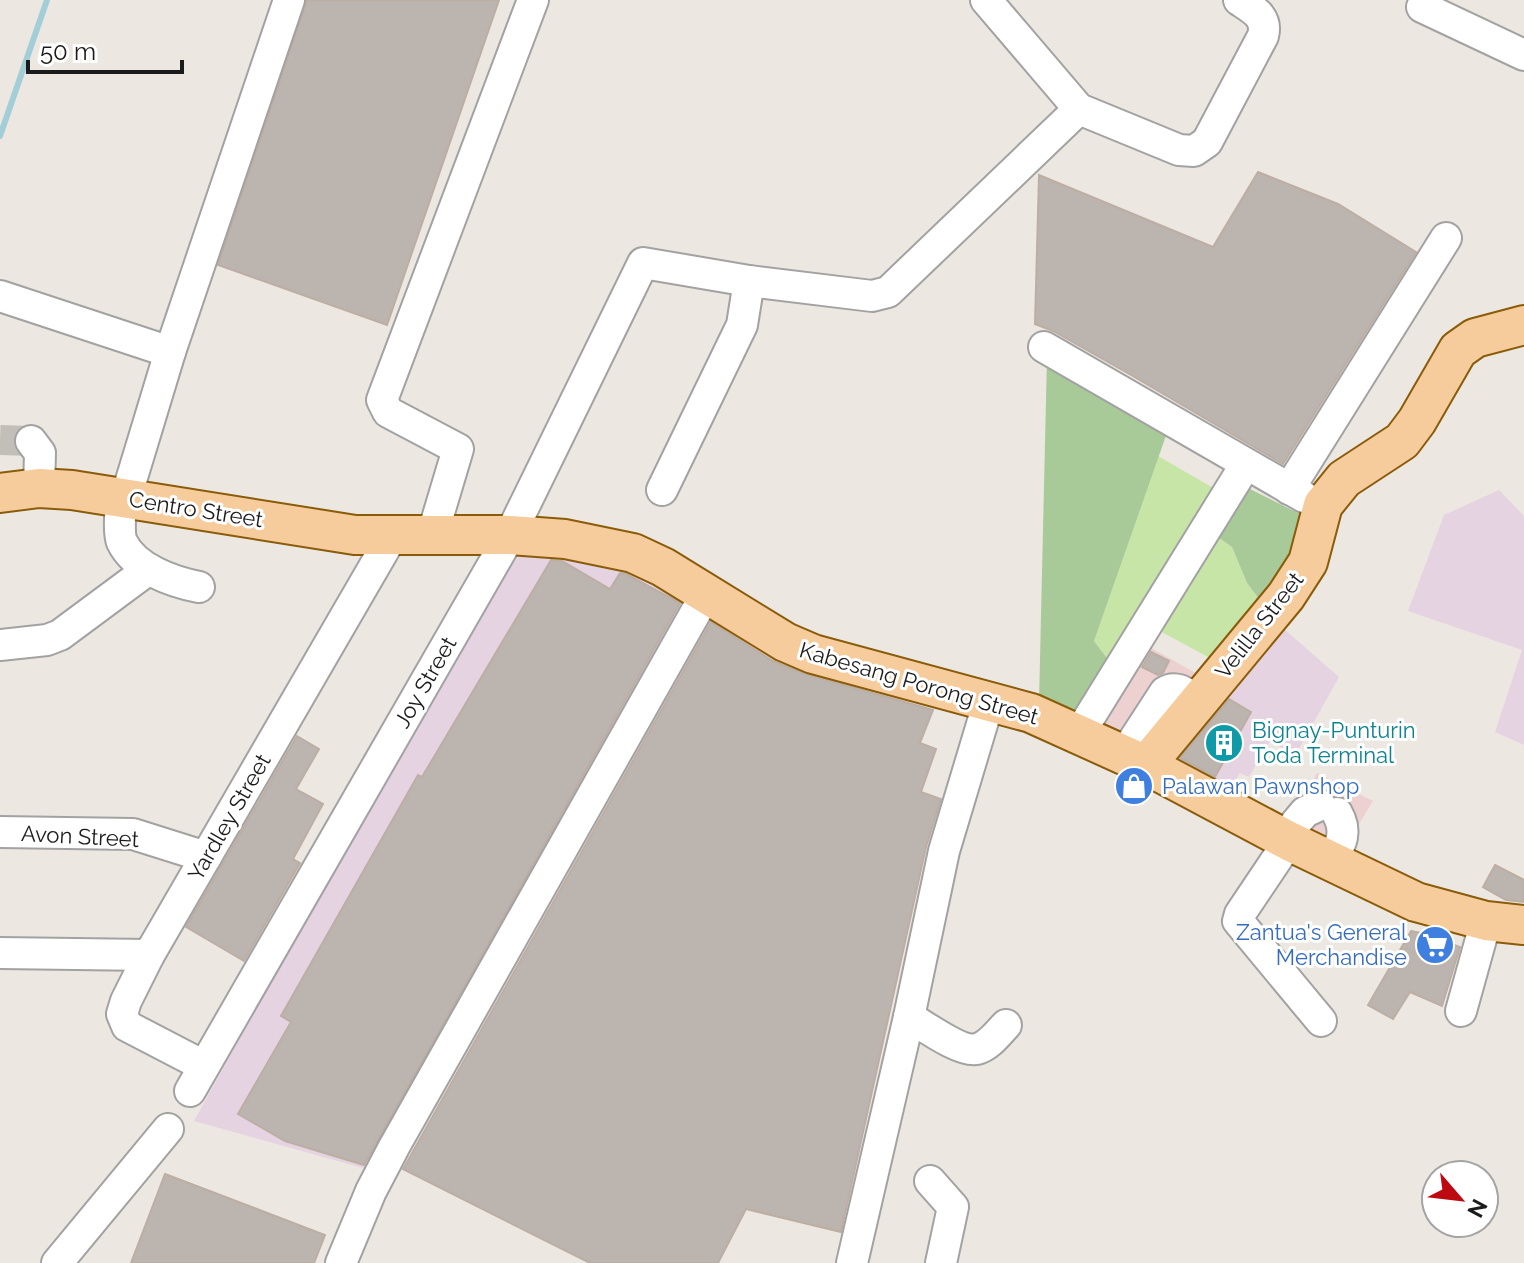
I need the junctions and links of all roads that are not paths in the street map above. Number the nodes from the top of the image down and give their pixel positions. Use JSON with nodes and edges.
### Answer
{"nodes":[{"id":1,"x":289,"y":0,"type":"edge"},
{"id":2,"x":533,"y":0,"type":"edge"},
{"id":3,"x":986,"y":0,"type":"edge"},
{"id":4,"x":1246,"y":2,"type":"edge"},
{"id":5,"x":1422,"y":7,"type":"dead end"},
{"id":6,"x":1524,"y":55,"type":"edge"},
{"id":7,"x":1079,"y":109,"type":"junction"},
{"id":8,"x":1446,"y":238,"type":"dead end"},
{"id":9,"x":749,"y":281,"type":"junction"},
{"id":10,"x":0,"y":296,"type":"edge"},
{"id":11,"x":1524,"y":325,"type":"edge"},
{"id":12,"x":1044,"y":347,"type":"dead end"},
{"id":13,"x":170,"y":352,"type":"junction"},
{"id":14,"x":31,"y":441,"type":"dead end"},
{"id":15,"x":1246,"y":464,"type":"junction"},
{"id":16,"x":39,"y":488,"type":"junction"},
{"id":17,"x":662,"y":490,"type":"dead end"},
{"id":18,"x":0,"y":493,"type":"edge"},
{"id":19,"x":124,"y":497,"type":"junction"},
{"id":20,"x":510,"y":535,"type":"junction"},
{"id":21,"x":392,"y":536,"type":"junction"},
{"id":22,"x":432,"y":536,"type":"junction"},
{"id":23,"x":149,"y":569,"type":"junction"},
{"id":24,"x":199,"y":587,"type":"dead end"},
{"id":25,"x":706,"y":594,"type":"junction"},
{"id":26,"x":0,"y":645,"type":"edge"},
{"id":27,"x":989,"y":701,"type":"junction"},
{"id":28,"x":1079,"y":734,"type":"junction"},
{"id":29,"x":1142,"y":750,"type":"junction"},
{"id":30,"x":0,"y":832,"type":"edge"},
{"id":31,"x":1289,"y":841,"type":"junction"},
{"id":32,"x":206,"y":857,"type":"junction"},
{"id":33,"x":1331,"y":862,"type":"junction"},
{"id":34,"x":1486,"y":921,"type":"junction"},
{"id":35,"x":1524,"y":925,"type":"edge"},
{"id":36,"x":0,"y":953,"type":"edge"},
{"id":37,"x":149,"y":955,"type":"junction"},
{"id":38,"x":1461,"y":1011,"type":"dead end"},
{"id":39,"x":909,"y":1017,"type":"junction"},
{"id":40,"x":1321,"y":1021,"type":"dead end"},
{"id":41,"x":1006,"y":1025,"type":"dead end"},
{"id":42,"x":197,"y":1078,"type":"joint"},
{"id":43,"x":168,"y":1129,"type":"dead end"},
{"id":44,"x":930,"y":1181,"type":"dead end"},
{"id":45,"x":57,"y":1263,"type":"edge"},
{"id":46,"x":341,"y":1263,"type":"edge"},
{"id":47,"x":852,"y":1263,"type":"edge"},
{"id":48,"x":941,"y":1263,"type":"edge"}],
"edges":[{"from":1,"to":13,"type":"street"},
{"from":2,"to":22,"type":"street"},
{"from":3,"to":7,"type":"street"},
{"from":4,"to":7,"type":"street"},
{"from":5,"to":6,"type":"street"},
{"from":7,"to":9,"type":"street"},
{"from":8,"to":15,"type":"street"},
{"from":9,"to":17,"type":"street"},
{"from":9,"to":20,"type":"street","name":"Joy Street"},
{"from":10,"to":13,"type":"street"},
{"from":11,"to":29,"type":"main road","name":"Velilla Street"},
{"from":12,"to":15,"type":"street"},
{"from":13,"to":19,"type":"street"},
{"from":14,"to":16,"type":"street"},
{"from":15,"to":28,"type":"street"},
{"from":16,"to":18,"type":"main road","name":"Centro Street"},
{"from":16,"to":19,"type":"main road","name":"Centro Street"},
{"from":19,"to":21,"type":"main road","name":"Centro Street"},
{"from":19,"to":23,"type":"street"},
{"from":20,"to":22,"type":"main road","name":"Kabesang Porong Street"},
{"from":20,"to":25,"type":"main road","name":"Kabesang Porong Street"},
{"from":20,"to":42,"type":"street","name":"Joy Street"},
{"from":21,"to":22,"type":"main road","name":"Kabesang Porong Street"},
{"from":21,"to":32,"type":"street","name":"Yardley Street"},
{"from":23,"to":24,"type":"street"},
{"from":23,"to":26,"type":"street"},
{"from":25,"to":27,"type":"main road","name":"Kabesang Porong Street"},
{"from":25,"to":46,"type":"street"},
{"from":27,"to":28,"type":"main road","name":"Kabesang Porong Street"},
{"from":27,"to":39,"type":"street"},
{"from":28,"to":29,"type":"main road","name":"Kabesang Porong Street"},
{"from":29,"to":31,"type":"main road","name":"Kabesang Porong Street"},
{"from":30,"to":32,"type":"street","name":"Avon Street"},
{"from":31,"to":33,"type":"main road","name":"Kabesang Porong Street"},
{"from":31,"to":33,"type":"street"},
{"from":31,"to":40,"type":"street"},
{"from":32,"to":37,"type":"street","name":"Yardley Street"},
{"from":33,"to":34,"type":"main road","name":"Kabesang Porong Street"},
{"from":34,"to":35,"type":"main road","name":"Kabesang Porong Street"},
{"from":34,"to":38,"type":"street"},
{"from":36,"to":37,"type":"street"},
{"from":37,"to":42,"type":"street","name":"Yardley Street"},
{"from":39,"to":41,"type":"street"},
{"from":39,"to":47,"type":"street"},
{"from":43,"to":45,"type":"street"},
{"from":44,"to":48,"type":"street"}]}
